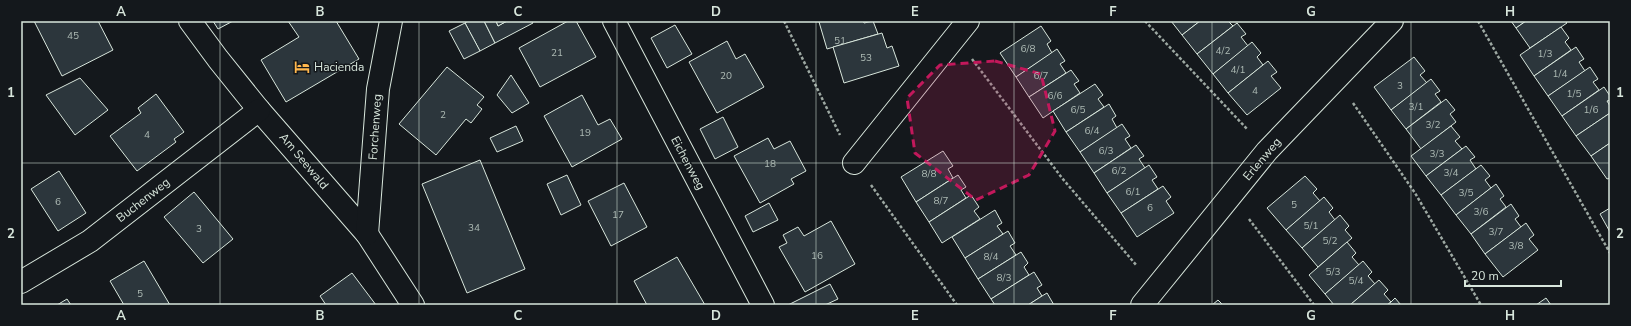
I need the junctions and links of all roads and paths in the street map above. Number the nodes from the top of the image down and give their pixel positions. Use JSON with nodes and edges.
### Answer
{"nodes":[{"id":1,"x":190,"y":21,"type":"edge"},
{"id":2,"x":391,"y":21,"type":"edge"},
{"id":3,"x":614,"y":21,"type":"edge"},
{"id":4,"x":1145,"y":21,"type":"edge"},
{"id":5,"x":1392,"y":21,"type":"edge"},
{"id":6,"x":1478,"y":21,"type":"edge"},
{"id":7,"x":964,"y":25,"type":"edge"},
{"id":8,"x":1336,"y":78,"type":"junction"},
{"id":9,"x":259,"y":110,"type":"junction"},
{"id":10,"x":1267,"y":151,"type":"junction"},
{"id":11,"x":854,"y":163,"type":"dead end"},
{"id":12,"x":1232,"y":196,"type":"junction"},
{"id":13,"x":367,"y":234,"type":"junction"},
{"id":14,"x":1610,"y":253,"type":"edge"},
{"id":15,"x":21,"y":282,"type":"edge"},
{"id":16,"x":1156,"y":288,"type":"junction"},
{"id":17,"x":413,"y":305,"type":"edge"},
{"id":18,"x":763,"y":305,"type":"edge"},
{"id":19,"x":1142,"y":305,"type":"edge"},
{"id":20,"x":1314,"y":305,"type":"edge"},
{"id":21,"x":1481,"y":305,"type":"edge"}],
"edges":[{"from":1,"to":9,"type":"street","name":"Am Seewald"},
{"from":2,"to":13,"type":"street","name":"Forchenweg"},
{"from":3,"to":18,"type":"street","name":"Eichenweg"},
{"from":4,"to":10,"type":"path"},
{"from":5,"to":8,"type":"street","name":"Erlenweg"},
{"from":6,"to":14,"type":"path"},
{"from":7,"to":11,"type":"street"},
{"from":7,"to":16,"type":"path"},
{"from":8,"to":10,"type":"street","name":"Erlenweg"},
{"from":8,"to":21,"type":"path"},
{"from":9,"to":13,"type":"street","name":"Am Seewald"},
{"from":9,"to":15,"type":"street","name":"Buchenweg"},
{"from":10,"to":12,"type":"street","name":"Erlenweg"},
{"from":12,"to":16,"type":"street","name":"Erlenweg"},
{"from":12,"to":20,"type":"path"},
{"from":13,"to":17,"type":"street","name":"Am Seewald"},
{"from":16,"to":19,"type":"street","name":"Erlenweg"}]}
